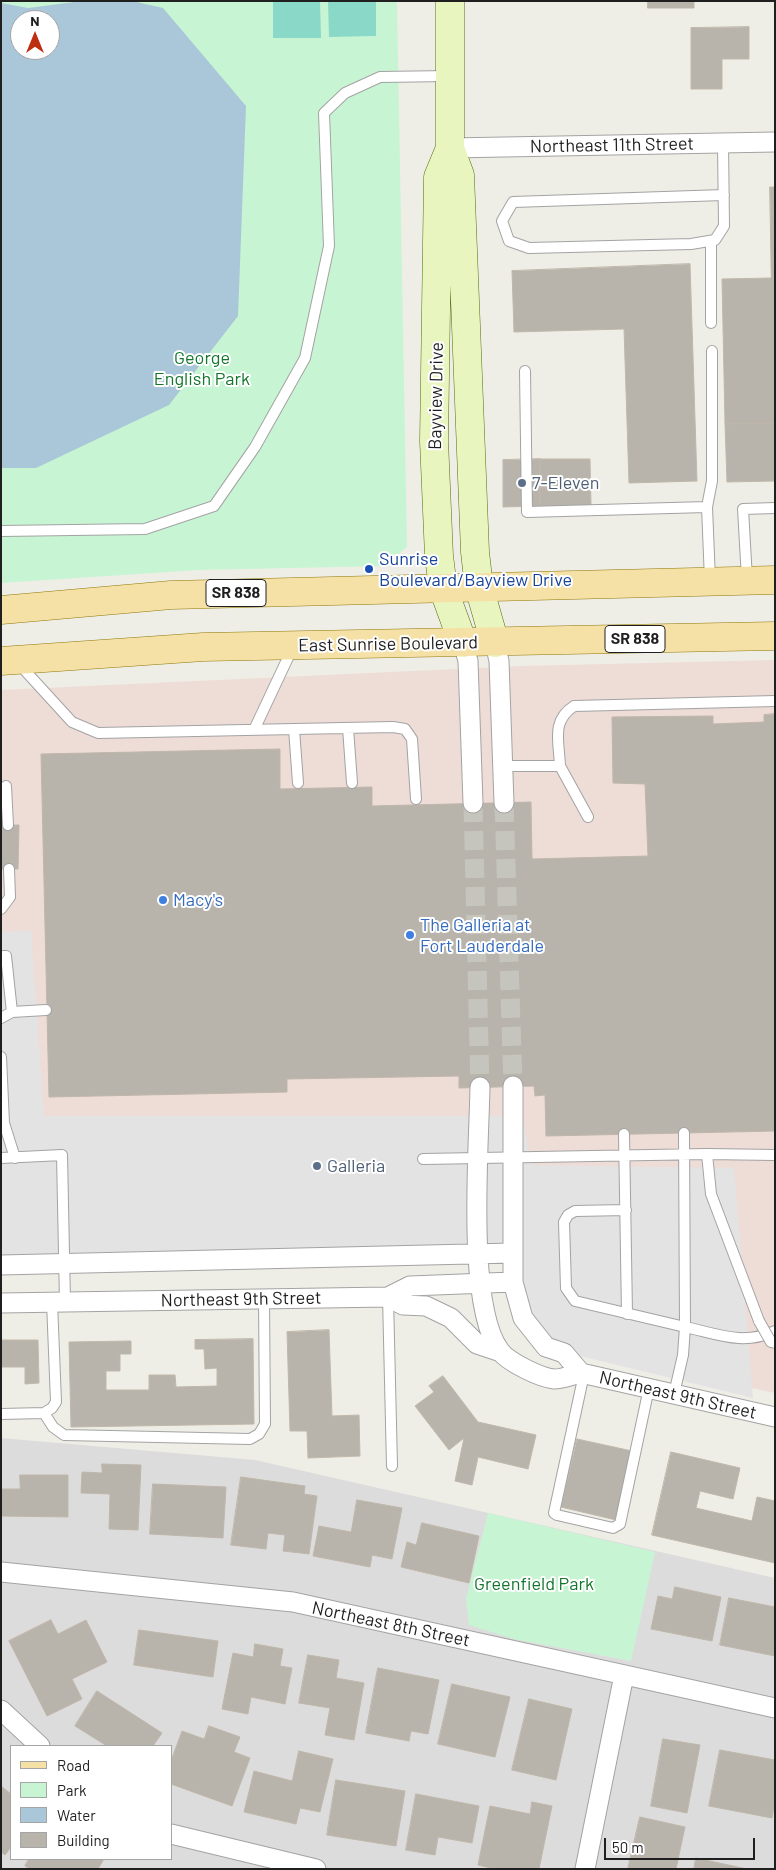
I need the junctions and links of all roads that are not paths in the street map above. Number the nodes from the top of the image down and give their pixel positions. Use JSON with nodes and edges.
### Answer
{"nodes":[{"id":1,"x":450,"y":1,"type":"edge"},
{"id":2,"x":450,"y":76,"type":"junction"},
{"id":3,"x":775,"y":142,"type":"edge"},
{"id":4,"x":723,"y":143,"type":"junction"},
{"id":5,"x":450,"y":148,"type":"junction"},
{"id":6,"x":724,"y":195,"type":"junction"},
{"id":7,"x":711,"y":241,"type":"junction"},
{"id":8,"x":711,"y":324,"type":"dead end"},
{"id":9,"x":712,"y":351,"type":"dead end"},
{"id":10,"x":525,"y":371,"type":"dead end"},
{"id":11,"x":707,"y":507,"type":"junction"},
{"id":12,"x":775,"y":508,"type":"edge"},
{"id":13,"x":1,"y":531,"type":"edge"},
{"id":14,"x":748,"y":580,"type":"junction"},
{"id":15,"x":775,"y":580,"type":"edge"},
{"id":16,"x":710,"y":582,"type":"junction"},
{"id":17,"x":480,"y":586,"type":"junction"},
{"id":18,"x":443,"y":588,"type":"junction"},
{"id":19,"x":1,"y":610,"type":"edge"},
{"id":20,"x":775,"y":636,"type":"edge"},
{"id":21,"x":495,"y":642,"type":"junction"},
{"id":22,"x":463,"y":643,"type":"junction"},
{"id":23,"x":293,"y":646,"type":"junction"},
{"id":24,"x":8,"y":661,"type":"edge"},
{"id":25,"x":775,"y":701,"type":"edge"},
{"id":26,"x":348,"y":728,"type":"junction"},
{"id":27,"x":294,"y":729,"type":"junction"},
{"id":28,"x":254,"y":730,"type":"junction"},
{"id":29,"x":503,"y":766,"type":"junction"},
{"id":30,"x":560,"y":766,"type":"junction"},
{"id":31,"x":298,"y":783,"type":"dead end"},
{"id":32,"x":352,"y":783,"type":"dead end"},
{"id":33,"x":6,"y":786,"type":"dead end"},
{"id":34,"x":416,"y":798,"type":"dead end"},
{"id":35,"x":473,"y":803,"type":"tunnel mouth"},
{"id":36,"x":504,"y":803,"type":"tunnel mouth"},
{"id":37,"x":588,"y":817,"type":"dead end"},
{"id":38,"x":8,"y":825,"type":"dead end"},
{"id":39,"x":9,"y":869,"type":"dead end"},
{"id":40,"x":1,"y":909,"type":"edge"},
{"id":41,"x":1,"y":956,"type":"edge"},
{"id":42,"x":46,"y":1010,"type":"dead end"},
{"id":43,"x":12,"y":1012,"type":"junction"},
{"id":44,"x":1,"y":1018,"type":"edge"},
{"id":45,"x":1,"y":1057,"type":"edge"},
{"id":46,"x":513,"y":1086,"type":"tunnel mouth"},
{"id":47,"x":480,"y":1087,"type":"tunnel mouth"},
{"id":48,"x":684,"y":1133,"type":"dead end"},
{"id":49,"x":624,"y":1134,"type":"dead end"},
{"id":50,"x":684,"y":1154,"type":"junction"},
{"id":51,"x":707,"y":1154,"type":"junction"},
{"id":52,"x":775,"y":1155,"type":"edge"},
{"id":53,"x":625,"y":1156,"type":"junction"},
{"id":54,"x":1,"y":1158,"type":"edge"},
{"id":55,"x":15,"y":1158,"type":"junction"},
{"id":56,"x":513,"y":1158,"type":"junction"},
{"id":57,"x":422,"y":1159,"type":"dead end"},
{"id":58,"x":479,"y":1159,"type":"junction"},
{"id":59,"x":626,"y":1210,"type":"junction"},
{"id":60,"x":513,"y":1253,"type":"junction"},
{"id":61,"x":478,"y":1254,"type":"junction"},
{"id":62,"x":64,"y":1264,"type":"junction"},
{"id":63,"x":1,"y":1265,"type":"edge"},
{"id":64,"x":513,"y":1282,"type":"junction"},
{"id":65,"x":479,"y":1283,"type":"junction"},
{"id":66,"x":388,"y":1297,"type":"junction"},
{"id":67,"x":264,"y":1299,"type":"junction"},
{"id":68,"x":58,"y":1302,"type":"junction"},
{"id":69,"x":1,"y":1303,"type":"edge"},
{"id":70,"x":627,"y":1314,"type":"junction"},
{"id":71,"x":685,"y":1327,"type":"junction"},
{"id":72,"x":775,"y":1330,"type":"edge"},
{"id":73,"x":775,"y":1343,"type":"edge"},
{"id":74,"x":501,"y":1352,"type":"junction"},
{"id":75,"x":582,"y":1374,"type":"junction"},
{"id":76,"x":649,"y":1388,"type":"junction"},
{"id":77,"x":674,"y":1394,"type":"junction"},
{"id":78,"x":1,"y":1414,"type":"edge"},
{"id":79,"x":44,"y":1414,"type":"junction"},
{"id":80,"x":775,"y":1416,"type":"edge"},
{"id":81,"x":392,"y":1466,"type":"dead end"},
{"id":82,"x":1,"y":1572,"type":"edge"},
{"id":83,"x":624,"y":1675,"type":"junction"},
{"id":84,"x":775,"y":1708,"type":"edge"},
{"id":85,"x":1,"y":1710,"type":"edge"},
{"id":86,"x":39,"y":1745,"type":"edge"},
{"id":87,"x":172,"y":1834,"type":"edge"},
{"id":88,"x":316,"y":1869,"type":"edge"},
{"id":89,"x":585,"y":1869,"type":"edge"}],
"edges":[{"from":1,"to":2,"type":"street","name":"Bayview Drive"},
{"from":2,"to":5,"type":"street","name":"Bayview Drive"},
{"from":2,"to":13,"type":"lane"},
{"from":3,"to":4,"type":"street","name":"Northeast 11th Street"},
{"from":4,"to":5,"type":"street","name":"Northeast 11th Street"},
{"from":4,"to":6,"type":"lane"},
{"from":5,"to":17,"type":"street","name":"Bayview Drive"},
{"from":5,"to":18,"type":"street","name":"Bayview Drive"},
{"from":6,"to":7,"type":"lane"},
{"from":6,"to":7,"type":"lane"},
{"from":7,"to":8,"type":"lane"},
{"from":9,"to":11,"type":"lane"},
{"from":10,"to":11,"type":"lane"},
{"from":11,"to":16,"type":"lane"},
{"from":12,"to":14,"type":"lane"},
{"from":14,"to":15,"type":"main road","number":"SR 838"},
{"from":14,"to":16,"type":"main road","number":"SR 838"},
{"from":16,"to":17,"type":"main road","number":"SR 838"},
{"from":17,"to":18,"type":"main road","number":"SR 838"},
{"from":17,"to":21,"type":"street","name":"Bayview Drive"},
{"from":18,"to":19,"type":"main road","number":"SR 838"},
{"from":18,"to":22,"type":"street","name":"Bayview Drive"},
{"from":20,"to":21,"type":"main road","name":"East Sunrise Boulevard","number":"SR 838"},
{"from":21,"to":22,"type":"main road","name":"East Sunrise Boulevard","number":"SR 838"},
{"from":21,"to":29,"type":"street"},
{"from":22,"to":23,"type":"main road","name":"East Sunrise Boulevard","number":"SR 838"},
{"from":22,"to":35,"type":"street"},
{"from":23,"to":24,"type":"main road","name":"East Sunrise Boulevard","number":"SR 838"},
{"from":23,"to":28,"type":"lane"},
{"from":24,"to":28,"type":"lane"},
{"from":25,"to":30,"type":"lane"},
{"from":26,"to":27,"type":"lane"},
{"from":26,"to":32,"type":"lane"},
{"from":26,"to":34,"type":"lane"},
{"from":27,"to":28,"type":"lane"},
{"from":27,"to":31,"type":"lane"},
{"from":29,"to":30,"type":"lane"},
{"from":29,"to":36,"type":"street"},
{"from":30,"to":37,"type":"lane"},
{"from":33,"to":38,"type":"lane"},
{"from":39,"to":40,"type":"lane"},
{"from":41,"to":43,"type":"lane"},
{"from":42,"to":43,"type":"lane"},
{"from":43,"to":44,"type":"lane"},
{"from":45,"to":55,"type":"lane"},
{"from":46,"to":56,"type":"street","name":"Northeast 9th Street"},
{"from":47,"to":58,"type":"street","name":"Northeast 9th Street"},
{"from":48,"to":50,"type":"lane"},
{"from":49,"to":53,"type":"lane"},
{"from":50,"to":51,"type":"lane"},
{"from":50,"to":53,"type":"lane"},
{"from":50,"to":71,"type":"lane"},
{"from":51,"to":52,"type":"lane"},
{"from":51,"to":73,"type":"lane","bridge":true},
{"from":53,"to":56,"type":"lane"},
{"from":53,"to":59,"type":"lane"},
{"from":54,"to":55,"type":"lane"},
{"from":55,"to":62,"type":"lane"},
{"from":56,"to":58,"type":"lane"},
{"from":56,"to":60,"type":"street","name":"Northeast 9th Street"},
{"from":57,"to":58,"type":"lane"},
{"from":58,"to":61,"type":"street","name":"Northeast 9th Street"},
{"from":59,"to":70,"type":"lane"},
{"from":59,"to":70,"type":"lane"},
{"from":60,"to":61,"type":"street"},
{"from":60,"to":64,"type":"street","name":"Northeast 9th Street"},
{"from":61,"to":62,"type":"street"},
{"from":61,"to":65,"type":"street","name":"Northeast 9th Street"},
{"from":62,"to":63,"type":"street"},
{"from":62,"to":68,"type":"lane"},
{"from":64,"to":65,"type":"street","name":"Northeast 9th Street"},
{"from":64,"to":75,"type":"street","name":"Northeast 9th Street"},
{"from":65,"to":66,"type":"street","name":"Northeast 9th Street"},
{"from":65,"to":74,"type":"street","name":"Northeast 9th Street"},
{"from":66,"to":67,"type":"street","name":"Northeast 9th Street"},
{"from":66,"to":74,"type":"street"},
{"from":66,"to":81,"type":"lane"},
{"from":67,"to":68,"type":"street","name":"Northeast 9th Street"},
{"from":67,"to":79,"type":"lane"},
{"from":68,"to":69,"type":"street","name":"Northeast 9th Street"},
{"from":68,"to":79,"type":"lane"},
{"from":70,"to":71,"type":"lane"},
{"from":71,"to":72,"type":"lane"},
{"from":71,"to":77,"type":"lane"},
{"from":74,"to":75,"type":"street","name":"Northeast 9th Street"},
{"from":75,"to":76,"type":"street","name":"Northeast 9th Street"},
{"from":75,"to":76,"type":"lane"},
{"from":76,"to":77,"type":"street","name":"Northeast 9th Street"},
{"from":77,"to":80,"type":"street","name":"Northeast 9th Street"},
{"from":78,"to":79,"type":"lane"},
{"from":82,"to":83,"type":"street","name":"Northeast 8th Street"},
{"from":83,"to":84,"type":"street","name":"Northeast 8th Street"},
{"from":83,"to":89,"type":"street"},
{"from":85,"to":86,"type":"street"},
{"from":87,"to":88,"type":"street"}]}
